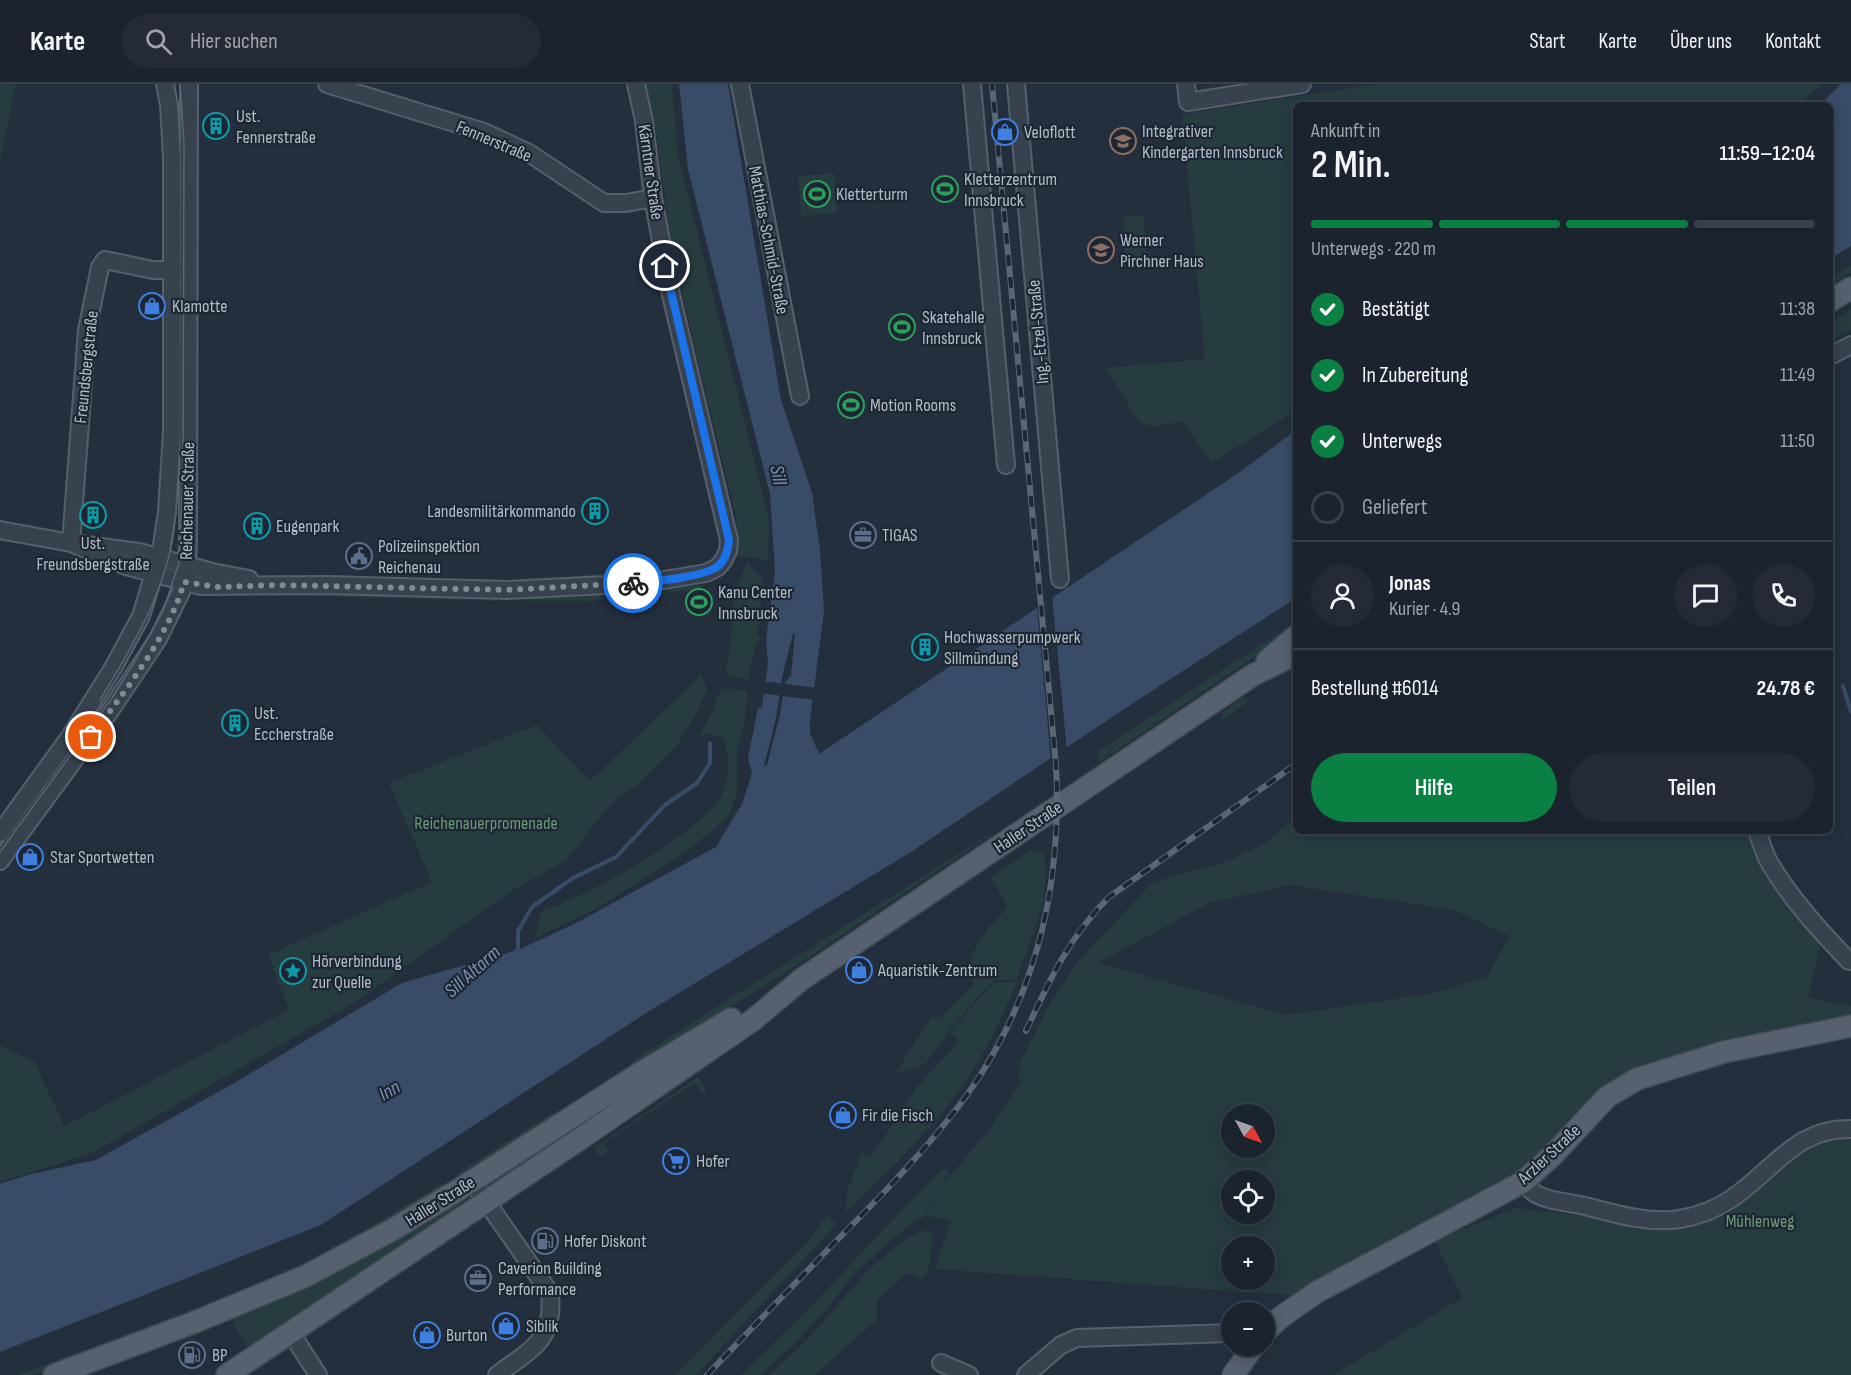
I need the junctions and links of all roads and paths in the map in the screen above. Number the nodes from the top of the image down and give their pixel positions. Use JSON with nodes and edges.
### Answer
{"nodes":[{"id":1,"x":165,"y":84,"type":"edge"},
{"id":2,"x":189,"y":84,"type":"edge"},
{"id":3,"x":194,"y":84,"type":"edge"},
{"id":4,"x":327,"y":84,"type":"edge"},
{"id":5,"x":636,"y":84,"type":"edge"},
{"id":6,"x":740,"y":84,"type":"edge"},
{"id":7,"x":972,"y":84,"type":"edge"},
{"id":8,"x":1016,"y":84,"type":"edge"},
{"id":9,"x":1186,"y":84,"type":"edge"},
{"id":10,"x":1302,"y":84,"type":"edge"},
{"id":11,"x":653,"y":198,"type":"junction"},
{"id":12,"x":172,"y":270,"type":"junction"},
{"id":13,"x":1851,"y":288,"type":"edge"},
{"id":14,"x":1833,"y":299,"type":"edge"},
{"id":15,"x":1851,"y":345,"type":"edge"},
{"id":16,"x":1833,"y":354,"type":"edge"},
{"id":17,"x":800,"y":396,"type":"dead end"},
{"id":18,"x":1006,"y":465,"type":"dead end"},
{"id":19,"x":0,"y":530,"type":"edge"},
{"id":20,"x":76,"y":546,"type":"junction"},
{"id":21,"x":101,"y":551,"type":"junction"},
{"id":22,"x":160,"y":558,"type":"junction"},
{"id":23,"x":187,"y":565,"type":"junction"},
{"id":24,"x":154,"y":574,"type":"junction"},
{"id":25,"x":1060,"y":579,"type":"dead end"},
{"id":26,"x":184,"y":582,"type":"junction"},
{"id":27,"x":276,"y":585,"type":"junction"},
{"id":28,"x":1293,"y":639,"type":"edge"},
{"id":29,"x":1293,"y":655,"type":"edge"},
{"id":30,"x":1253,"y":675,"type":"junction"},
{"id":31,"x":0,"y":833,"type":"edge"},
{"id":32,"x":1758,"y":834,"type":"edge"},
{"id":33,"x":0,"y":861,"type":"edge"},
{"id":34,"x":1849,"y":961,"type":"dead end"},
{"id":35,"x":802,"y":979,"type":"junction"},
{"id":36,"x":1851,"y":1026,"type":"edge"},
{"id":37,"x":1851,"y":1129,"type":"edge"},
{"id":38,"x":472,"y":1181,"type":"junction"},
{"id":39,"x":1523,"y":1182,"type":"junction"},
{"id":40,"x":486,"y":1201,"type":"junction"},
{"id":41,"x":1275,"y":1323,"type":"edge"},
{"id":42,"x":291,"y":1333,"type":"junction"},
{"id":43,"x":1221,"y":1333,"type":"edge"},
{"id":44,"x":1247,"y":1356,"type":"edge"},
{"id":45,"x":941,"y":1363,"type":"dead end"},
{"id":46,"x":54,"y":1375,"type":"edge"},
{"id":47,"x":227,"y":1375,"type":"edge"},
{"id":48,"x":318,"y":1375,"type":"edge"},
{"id":49,"x":497,"y":1375,"type":"edge"},
{"id":50,"x":969,"y":1375,"type":"edge"},
{"id":51,"x":1026,"y":1375,"type":"edge"},
{"id":52,"x":1233,"y":1375,"type":"edge"}],
"edges":[{"from":1,"to":12,"type":"street","name":"Reichenauer Straße"},
{"from":2,"to":3,"type":"street"},
{"from":2,"to":23,"type":"street","name":"Reichenauer Straße"},
{"from":4,"to":11,"type":"street","name":"Fennerstraße"},
{"from":5,"to":11,"type":"street","name":"Kärntner Straße"},
{"from":6,"to":17,"type":"street","name":"Matthias-Schmid-Straße"},
{"from":7,"to":18,"type":"street"},
{"from":8,"to":25,"type":"street","name":"Ing.-Etzel-Straße"},
{"from":9,"to":10,"type":"street"},
{"from":11,"to":27,"type":"street","name":"Kärntner Straße"},
{"from":12,"to":20,"type":"street","name":"Freundsbergstraße"},
{"from":12,"to":22,"type":"street","name":"Reichenauer Straße"},
{"from":13,"to":14,"type":"main road"},
{"from":15,"to":16,"type":"street"},
{"from":19,"to":20,"type":"street"},
{"from":20,"to":21,"type":"street"},
{"from":21,"to":22,"type":"street"},
{"from":21,"to":24,"type":"street"},
{"from":22,"to":23,"type":"street"},
{"from":22,"to":24,"type":"street","name":"Reichenauer Straße"},
{"from":23,"to":26,"type":"street","name":"Reichenauer Straße"},
{"from":23,"to":27,"type":"street"},
{"from":24,"to":26,"type":"street"},
{"from":24,"to":31,"type":"street","name":"Reichenauer Straße"},
{"from":26,"to":27,"type":"street"},
{"from":26,"to":33,"type":"street","name":"Reichenauer Straße"},
{"from":28,"to":30,"type":"main road","name":"Haller Straße"},
{"from":29,"to":30,"type":"main road","name":"Haller Straße"},
{"from":30,"to":35,"type":"main road","name":"Haller Straße"},
{"from":32,"to":34,"type":"street"},
{"from":35,"to":38,"type":"main road","name":"Haller Straße"},
{"from":35,"to":40,"type":"main road","name":"Haller Straße"},
{"from":36,"to":39,"type":"main road","name":"Arzler Straße"},
{"from":37,"to":39,"type":"street"},
{"from":38,"to":40,"type":"street"},
{"from":38,"to":46,"type":"main road","name":"Haller Straße"},
{"from":39,"to":41,"type":"main road","name":"Arzler Straße"},
{"from":40,"to":42,"type":"main road","name":"Haller Straße"},
{"from":40,"to":49,"type":"street"},
{"from":42,"to":47,"type":"main road","name":"Haller Straße"},
{"from":42,"to":48,"type":"street"},
{"from":43,"to":51,"type":"street"},
{"from":44,"to":52,"type":"main road"},
{"from":45,"to":50,"type":"street"}]}
